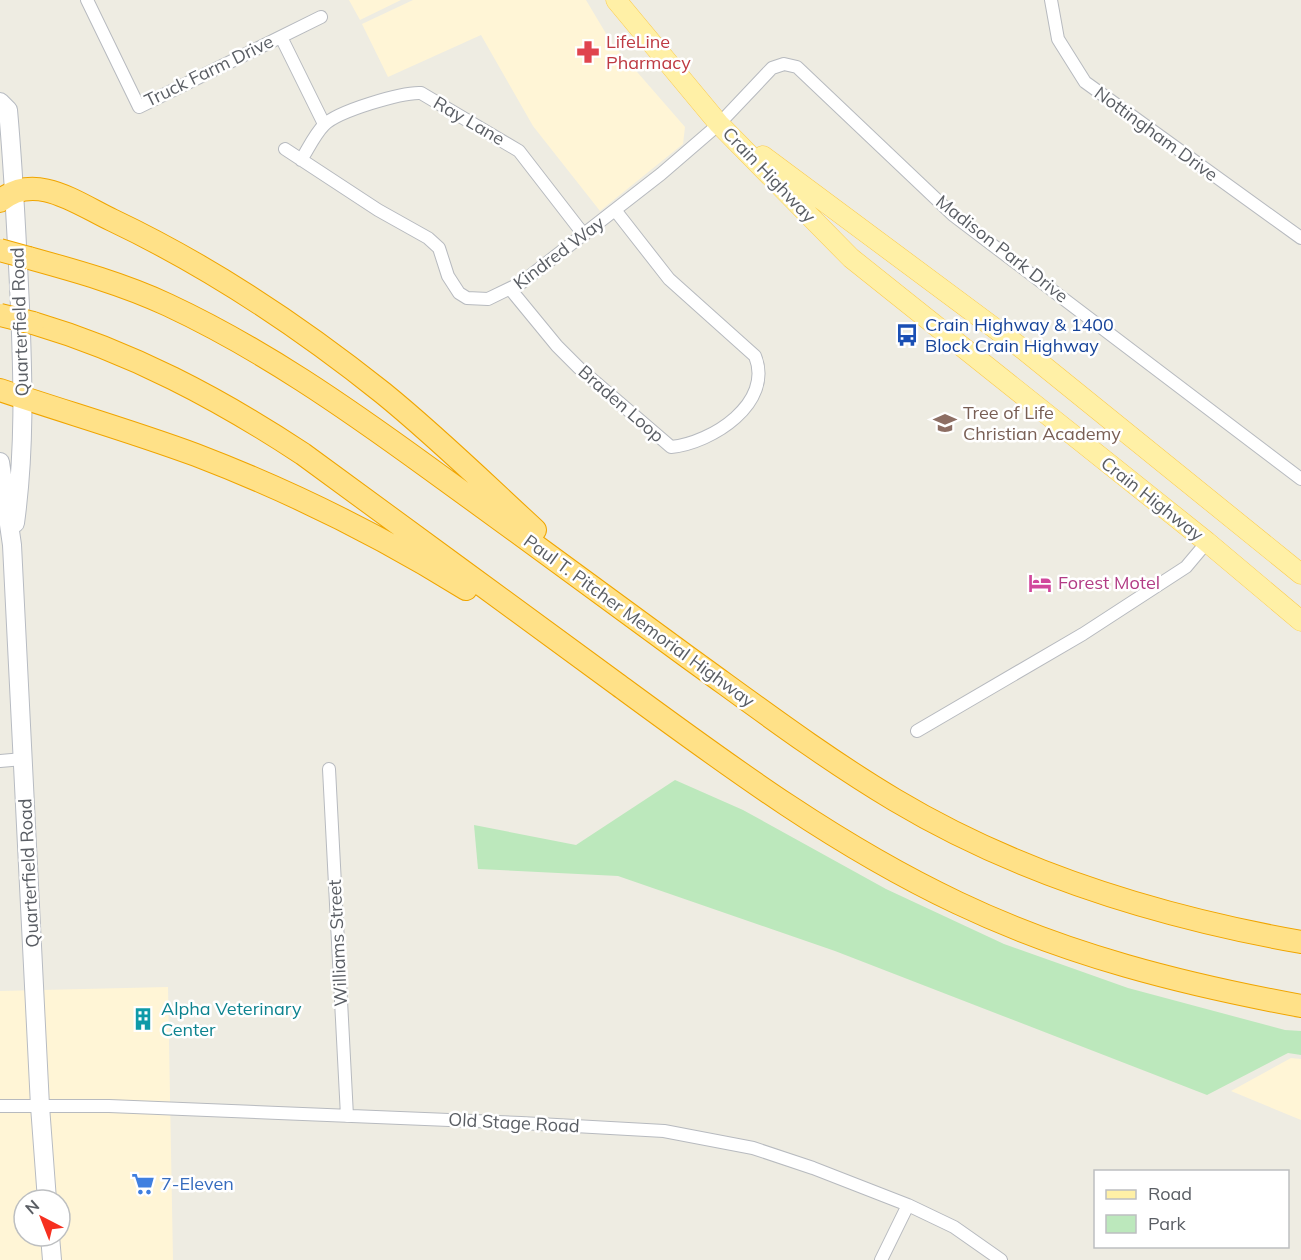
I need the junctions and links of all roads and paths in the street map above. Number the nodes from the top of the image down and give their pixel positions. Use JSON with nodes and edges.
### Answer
{"nodes":[{"id":1,"x":87,"y":0,"type":"edge"},
{"id":2,"x":616,"y":0,"type":"edge"},
{"id":3,"x":1051,"y":0,"type":"edge"},
{"id":4,"x":321,"y":17,"type":"dead end"},
{"id":5,"x":281,"y":36,"type":"junction"},
{"id":6,"x":0,"y":102,"type":"edge"},
{"id":7,"x":324,"y":124,"type":"junction"},
{"id":8,"x":719,"y":124,"type":"junction"},
{"id":9,"x":285,"y":149,"type":"dead end"},
{"id":10,"x":301,"y":160,"type":"junction"},
{"id":11,"x":8,"y":196,"type":"edge"},
{"id":12,"x":615,"y":210,"type":"junction"},
{"id":13,"x":584,"y":235,"type":"junction"},
{"id":14,"x":1301,"y":238,"type":"edge"},
{"id":15,"x":0,"y":250,"type":"edge"},
{"id":16,"x":511,"y":290,"type":"junction"},
{"id":17,"x":0,"y":315,"type":"edge"},
{"id":18,"x":0,"y":390,"type":"edge"},
{"id":19,"x":24,"y":398,"type":"junction"},
{"id":20,"x":0,"y":462,"type":"edge"},
{"id":21,"x":1301,"y":480,"type":"edge"},
{"id":22,"x":1207,"y":542,"type":"junction"},
{"id":23,"x":12,"y":545,"type":"junction"},
{"id":24,"x":1301,"y":574,"type":"edge"},
{"id":25,"x":628,"y":613,"type":"junction"},
{"id":26,"x":1301,"y":621,"type":"edge"},
{"id":27,"x":670,"y":724,"type":"junction"},
{"id":28,"x":917,"y":731,"type":"dead end"},
{"id":29,"x":22,"y":759,"type":"junction"},
{"id":30,"x":0,"y":761,"type":"edge"},
{"id":31,"x":329,"y":769,"type":"dead end"},
{"id":32,"x":1301,"y":942,"type":"edge"},
{"id":33,"x":1301,"y":1006,"type":"edge"},
{"id":34,"x":0,"y":1106,"type":"edge"},
{"id":35,"x":40,"y":1106,"type":"junction"},
{"id":36,"x":347,"y":1116,"type":"junction"},
{"id":37,"x":46,"y":1188,"type":"edge"},
{"id":38,"x":908,"y":1205,"type":"junction"},
{"id":39,"x":881,"y":1260,"type":"edge"},
{"id":40,"x":1001,"y":1260,"type":"edge"}],
"edges":[{"from":1,"to":5,"type":"street","name":"Truck Farm Drive"},
{"from":2,"to":8,"type":"main road"},
{"from":3,"to":14,"type":"street","name":"Nottingham Drive"},
{"from":4,"to":5,"type":"street","name":"Truck Farm Drive"},
{"from":5,"to":7,"type":"street"},
{"from":6,"to":11,"type":"main road","name":"Quarterfield Road"},
{"from":7,"to":10,"type":"street"},
{"from":7,"to":13,"type":"street","name":"Ray Lane"},
{"from":8,"to":12,"type":"street","name":"Kindred Way"},
{"from":8,"to":21,"type":"street","name":"Madison Park Drive"},
{"from":8,"to":22,"type":"main road","name":"Crain Highway"},
{"from":8,"to":24,"type":"main road","name":"Crain Highway"},
{"from":9,"to":10,"type":"street","name":"Kindred Way"},
{"from":10,"to":16,"type":"street","name":"Kindred Way"},
{"from":11,"to":19,"type":"main road","name":"Quarterfield Road"},
{"from":11,"to":25,"type":"highway"},
{"from":12,"to":13,"type":"street","name":"Kindred Way"},
{"from":12,"to":16,"type":"street","name":"Braden Loop"},
{"from":13,"to":16,"type":"street","name":"Kindred Way"},
{"from":15,"to":25,"type":"highway","name":"Paul T. Pitcher Memorial Highway","bridge":true},
{"from":17,"to":27,"type":"highway","bridge":true},
{"from":18,"to":19,"type":"highway"},
{"from":19,"to":23,"type":"main road","name":"Quarterfield Road"},
{"from":19,"to":27,"type":"highway"},
{"from":20,"to":23,"type":"main road","name":"Quarterfield Road"},
{"from":22,"to":26,"type":"main road","name":"Crain Highway"},
{"from":22,"to":28,"type":"street"},
{"from":23,"to":29,"type":"main road","name":"Quarterfield Road"},
{"from":25,"to":32,"type":"highway","name":"Paul T. Pitcher Memorial Highway"},
{"from":27,"to":33,"type":"highway"},
{"from":29,"to":30,"type":"street"},
{"from":29,"to":35,"type":"main road","name":"Quarterfield Road"},
{"from":31,"to":36,"type":"street","name":"Williams Street"},
{"from":34,"to":35,"type":"street","name":"Old Stage Road"},
{"from":35,"to":36,"type":"street","name":"Old Stage Road"},
{"from":35,"to":37,"type":"main road","name":"Quarterfield Road"},
{"from":36,"to":38,"type":"street","name":"Old Stage Road"},
{"from":38,"to":39,"type":"street"},
{"from":38,"to":40,"type":"street","name":"Old Stage Road"}]}
